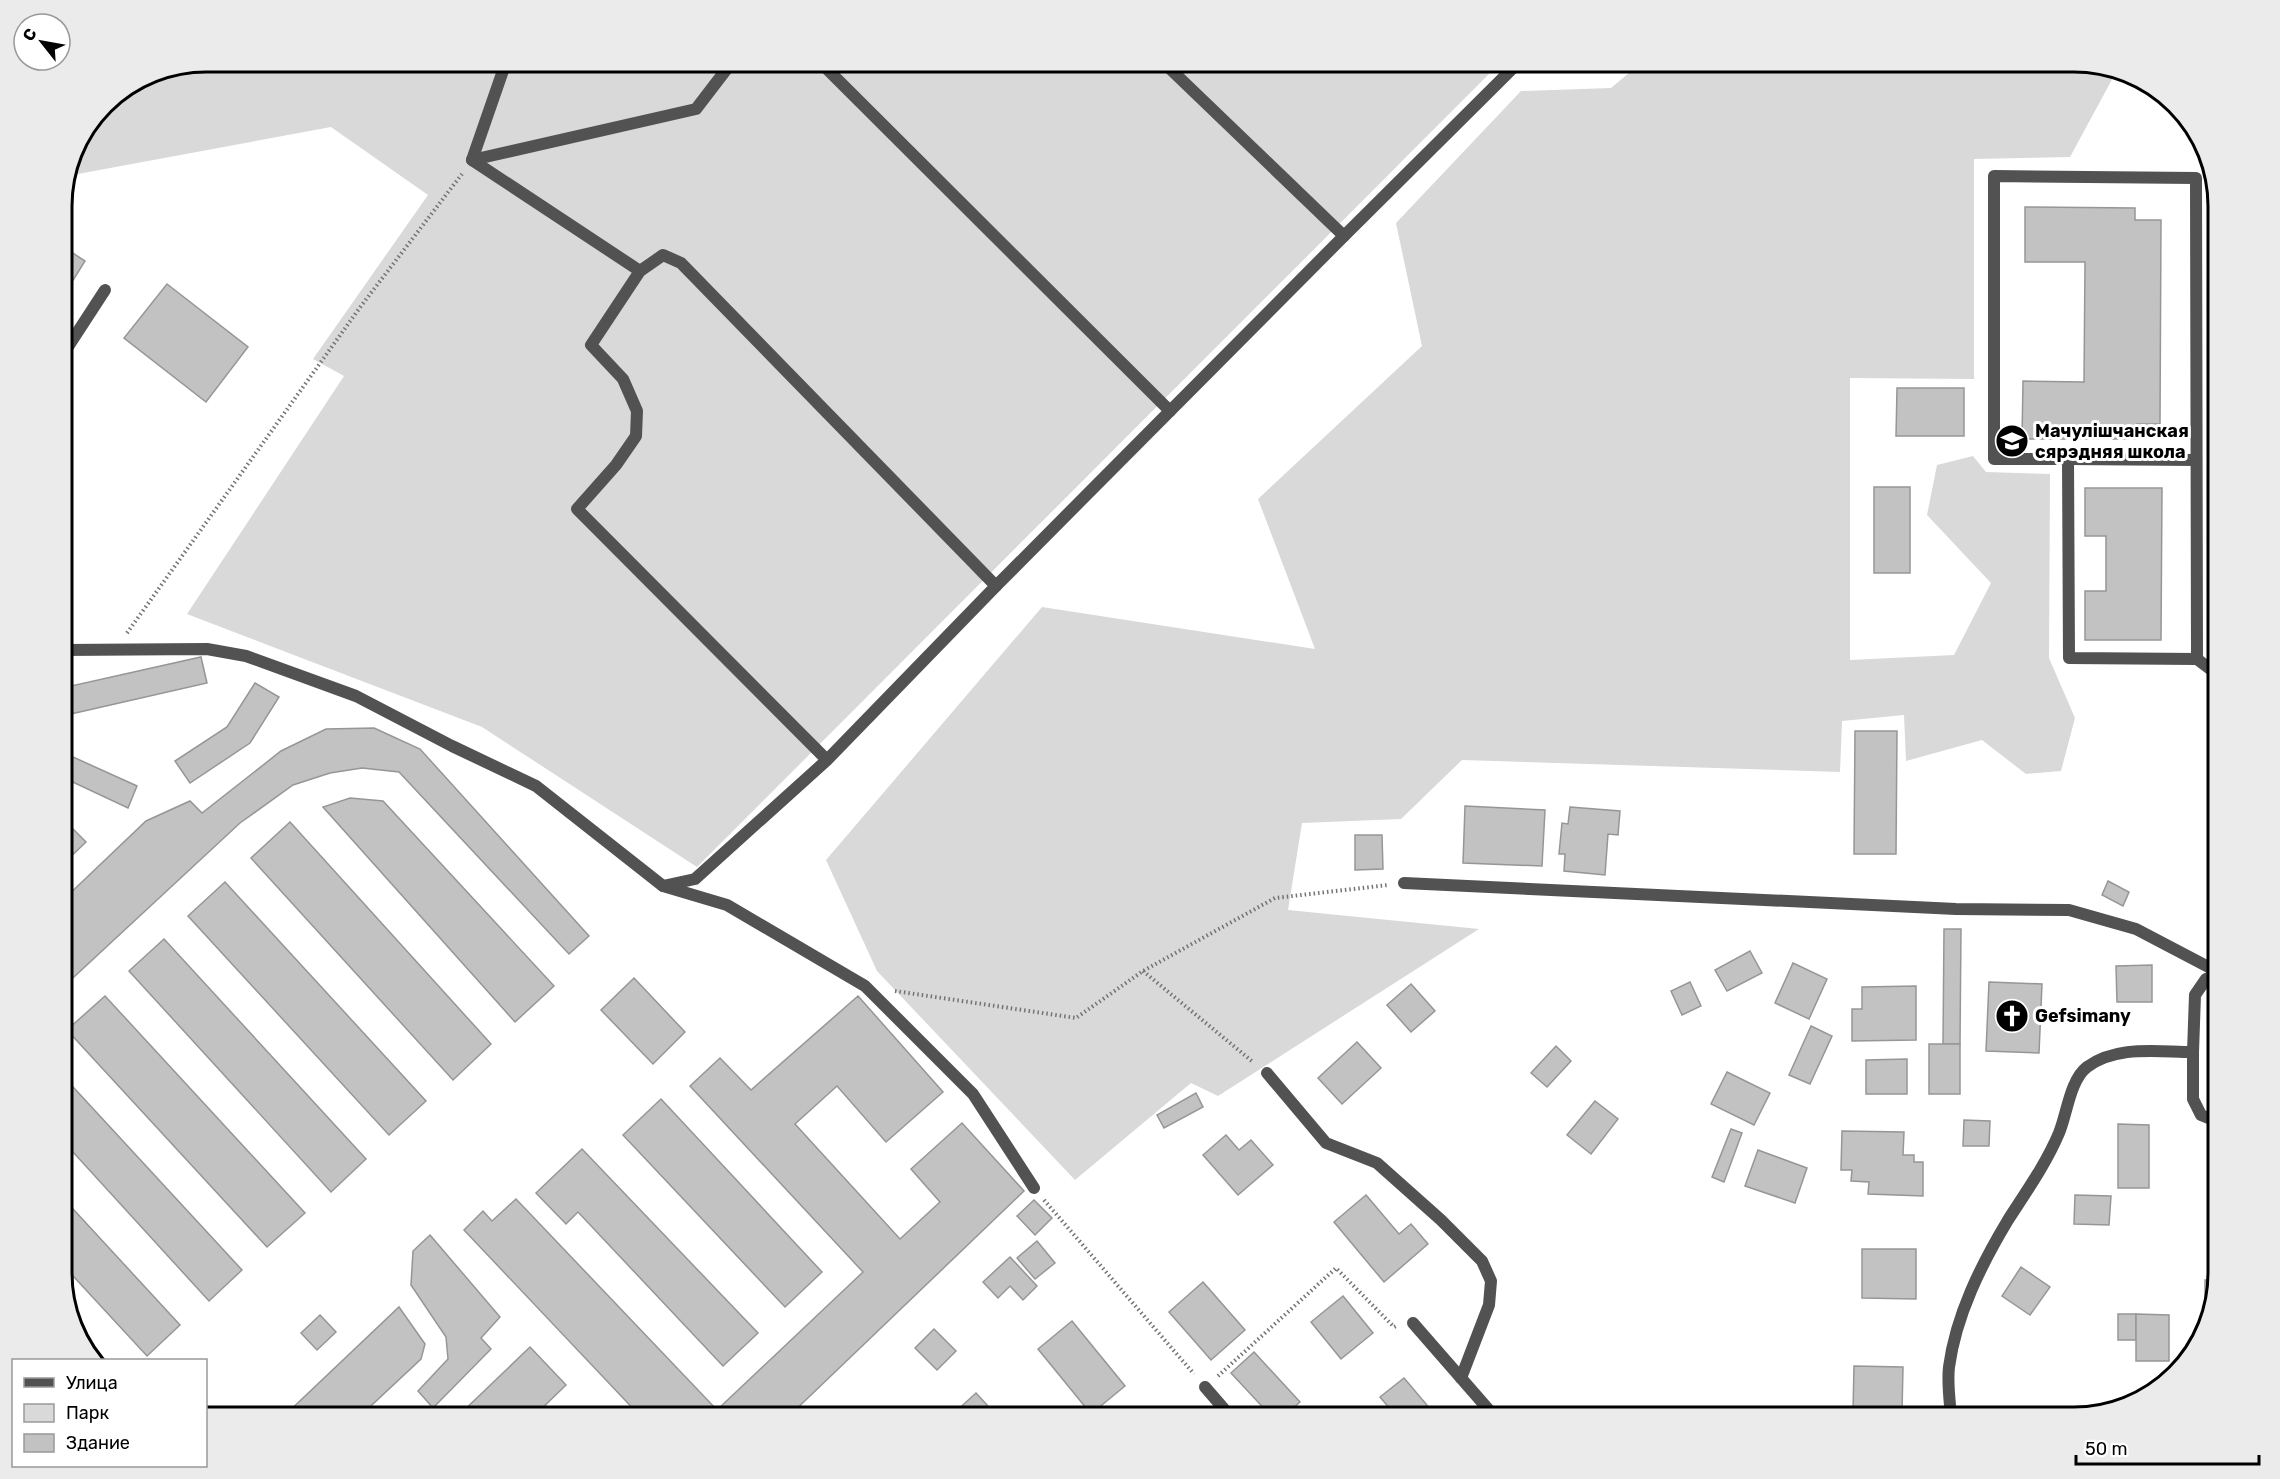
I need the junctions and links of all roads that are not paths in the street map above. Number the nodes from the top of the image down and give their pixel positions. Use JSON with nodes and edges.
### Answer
{"nodes":[{"id":1,"x":503,"y":72,"type":"edge"},
{"id":2,"x":724,"y":72,"type":"edge"},
{"id":3,"x":830,"y":72,"type":"edge"},
{"id":4,"x":1173,"y":72,"type":"edge"},
{"id":5,"x":1509,"y":72,"type":"edge"},
{"id":6,"x":472,"y":160,"type":"junction"},
{"id":7,"x":1344,"y":236,"type":"junction"},
{"id":8,"x":640,"y":272,"type":"junction"},
{"id":9,"x":105,"y":290,"type":"dead end"},
{"id":10,"x":72,"y":341,"type":"edge"},
{"id":11,"x":1170,"y":411,"type":"junction"},
{"id":12,"x":2068,"y":459,"type":"junction"},
{"id":13,"x":2196,"y":460,"type":"junction"},
{"id":14,"x":996,"y":585,"type":"junction"},
{"id":15,"x":72,"y":650,"type":"edge"},
{"id":16,"x":2197,"y":659,"type":"junction"},
{"id":17,"x":2208,"y":667,"type":"edge"},
{"id":18,"x":827,"y":760,"type":"junction"},
{"id":19,"x":1404,"y":883,"type":"road end"},
{"id":20,"x":663,"y":886,"type":"junction"},
{"id":21,"x":2208,"y":968,"type":"edge"},
{"id":22,"x":2208,"y":978,"type":"edge"},
{"id":23,"x":2193,"y":1052,"type":"junction"},
{"id":24,"x":1267,"y":1073,"type":"road end"},
{"id":25,"x":2208,"y":1118,"type":"edge"},
{"id":26,"x":1034,"y":1188,"type":"road end"},
{"id":27,"x":1413,"y":1323,"type":"road end"},
{"id":28,"x":1461,"y":1378,"type":"junction"},
{"id":29,"x":1205,"y":1387,"type":"road end"},
{"id":30,"x":1222,"y":1407,"type":"edge"},
{"id":31,"x":1486,"y":1407,"type":"edge"},
{"id":32,"x":1951,"y":1407,"type":"edge"}],
"edges":[{"from":1,"to":6,"type":"street"},
{"from":2,"to":6,"type":"street"},
{"from":3,"to":11,"type":"street"},
{"from":4,"to":7,"type":"street"},
{"from":5,"to":7,"type":"street"},
{"from":6,"to":8,"type":"street"},
{"from":7,"to":11,"type":"street"},
{"from":8,"to":14,"type":"street"},
{"from":8,"to":18,"type":"street"},
{"from":9,"to":10,"type":"street"},
{"from":11,"to":14,"type":"street"},
{"from":12,"to":13,"type":"street"},
{"from":12,"to":13,"type":"street"},
{"from":12,"to":16,"type":"street"},
{"from":13,"to":16,"type":"street"},
{"from":14,"to":18,"type":"street"},
{"from":15,"to":20,"type":"street"},
{"from":16,"to":17,"type":"street"},
{"from":18,"to":20,"type":"street"},
{"from":19,"to":21,"type":"street"},
{"from":20,"to":26,"type":"street"},
{"from":22,"to":23,"type":"street"},
{"from":23,"to":25,"type":"street"},
{"from":23,"to":32,"type":"street"},
{"from":24,"to":28,"type":"street"},
{"from":27,"to":28,"type":"street"},
{"from":28,"to":31,"type":"street"},
{"from":29,"to":30,"type":"street"}]}
